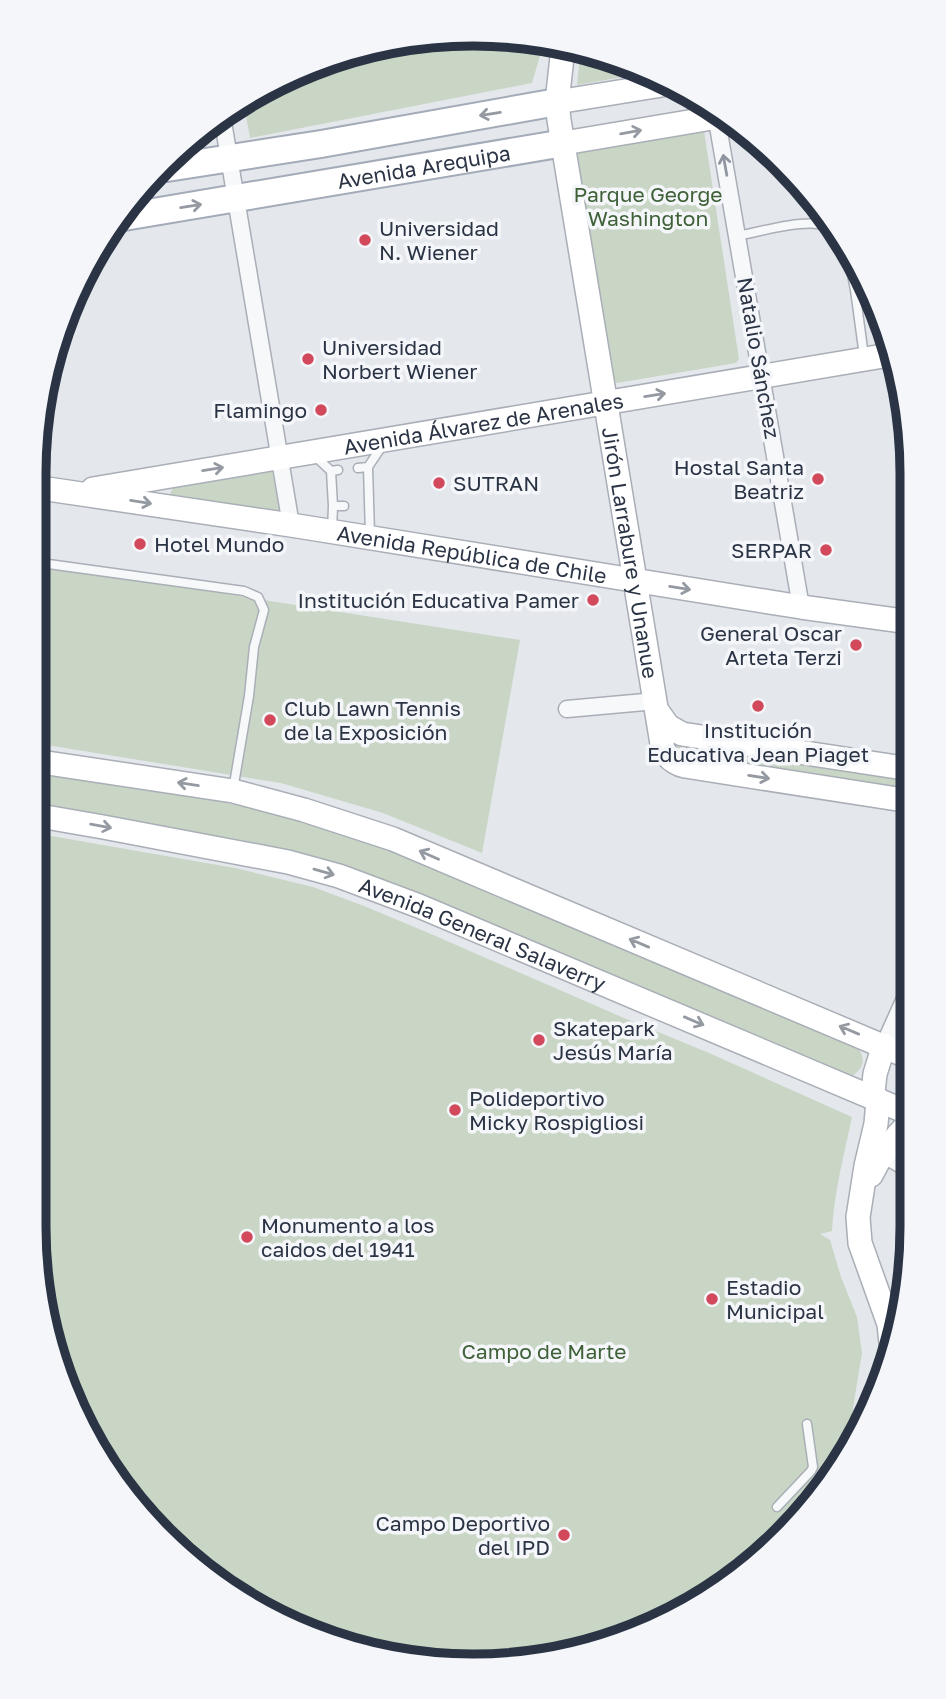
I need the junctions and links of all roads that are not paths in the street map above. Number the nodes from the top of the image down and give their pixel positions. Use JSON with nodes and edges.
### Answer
{"nodes":[{"id":1,"x":562,"y":55,"type":"edge"},
{"id":2,"x":654,"y":86,"type":"edge"},
{"id":3,"x":557,"y":102,"type":"junction"},
{"id":4,"x":708,"y":116,"type":"edge"},
{"id":5,"x":721,"y":125,"type":"edge"},
{"id":6,"x":224,"y":126,"type":"edge"},
{"id":7,"x":564,"y":144,"type":"junction"},
{"id":8,"x":229,"y":158,"type":"junction"},
{"id":9,"x":176,"y":167,"type":"edge"},
{"id":10,"x":236,"y":199,"type":"junction"},
{"id":11,"x":132,"y":216,"type":"edge"},
{"id":12,"x":821,"y":225,"type":"edge"},
{"id":13,"x":737,"y":236,"type":"junction"},
{"id":14,"x":854,"y":280,"type":"edge"},
{"id":15,"x":884,"y":356,"type":"edge"},
{"id":16,"x":865,"y":359,"type":"junction"},
{"id":17,"x":762,"y":377,"type":"junction"},
{"id":18,"x":607,"y":403,"type":"junction"},
{"id":19,"x":385,"y":440,"type":"junction"},
{"id":20,"x":312,"y":452,"type":"junction"},
{"id":21,"x":280,"y":457,"type":"junction"},
{"id":22,"x":368,"y":467,"type":"junction"},
{"id":23,"x":358,"y":468,"type":"dead end"},
{"id":24,"x":46,"y":489,"type":"edge"},
{"id":25,"x":73,"y":492,"type":"junction"},
{"id":26,"x":333,"y":506,"type":"junction"},
{"id":27,"x":344,"y":506,"type":"dead end"},
{"id":28,"x":291,"y":525,"type":"junction"},
{"id":29,"x":332,"y":532,"type":"junction"},
{"id":30,"x":370,"y":538,"type":"junction"},
{"id":31,"x":46,"y":564,"type":"edge"},
{"id":32,"x":636,"y":581,"type":"junction"},
{"id":33,"x":801,"y":607,"type":"junction"},
{"id":34,"x":900,"y":621,"type":"edge"},
{"id":35,"x":657,"y":706,"type":"junction"},
{"id":36,"x":567,"y":709,"type":"dead end"},
{"id":37,"x":682,"y":734,"type":"junction"},
{"id":38,"x":46,"y":763,"type":"edge"},
{"id":39,"x":679,"y":765,"type":"junction"},
{"id":40,"x":900,"y":767,"type":"edge"},
{"id":41,"x":233,"y":791,"type":"junction"},
{"id":42,"x":900,"y":799,"type":"edge"},
{"id":43,"x":46,"y":818,"type":"edge"},
{"id":44,"x":900,"y":1009,"type":"edge"},
{"id":45,"x":884,"y":1045,"type":"junction"},
{"id":46,"x":900,"y":1053,"type":"edge"},
{"id":47,"x":878,"y":1101,"type":"junction"},
{"id":48,"x":900,"y":1110,"type":"edge"},
{"id":49,"x":900,"y":1133,"type":"edge"},
{"id":50,"x":876,"y":1151,"type":"junction"},
{"id":51,"x":900,"y":1164,"type":"edge"},
{"id":52,"x":889,"y":1324,"type":"edge"},
{"id":53,"x":807,"y":1424,"type":"dead end"},
{"id":54,"x":777,"y":1507,"type":"dead end"}],
"edges":[{"from":1,"to":3,"type":"main road","name":"Jirón Larrabure y Unanue"},
{"from":2,"to":3,"type":"main road","name":"Avenida Arequipa"},
{"from":3,"to":7,"type":"main road","name":"Jirón Larrabure y Unanue"},
{"from":3,"to":8,"type":"main road","name":"Avenida Arequipa","one_way":true},
{"from":7,"to":4,"type":"main road","name":"Avenida Arequipa","one_way":true},
{"from":13,"to":5,"type":"street","name":"Natalio Sánchez","one_way":true},
{"from":6,"to":8,"type":"street"},
{"from":7,"to":10,"type":"main road","name":"Avenida Arequipa"},
{"from":7,"to":18,"type":"main road","name":"Jirón Larrabure y Unanue"},
{"from":8,"to":9,"type":"main road","name":"Avenida Arequipa"},
{"from":8,"to":10,"type":"street"},
{"from":11,"to":10,"type":"main road","name":"Avenida Arequipa","one_way":true},
{"from":10,"to":21,"type":"street"},
{"from":12,"to":13,"type":"lane"},
{"from":13,"to":17,"type":"street","name":"Natalio Sánchez"},
{"from":14,"to":16,"type":"lane"},
{"from":15,"to":16,"type":"main road","name":"Avenida Álvarez de Arenales"},
{"from":16,"to":17,"type":"main road","name":"Avenida Álvarez de Arenales"},
{"from":18,"to":17,"type":"main road","name":"Avenida Álvarez de Arenales","one_way":true},
{"from":17,"to":33,"type":"street","name":"Natalio Sánchez"},
{"from":18,"to":19,"type":"main road","name":"Avenida Álvarez de Arenales"},
{"from":18,"to":32,"type":"main road","name":"Jirón Larrabure y Unanue"},
{"from":19,"to":20,"type":"main road","name":"Avenida Álvarez de Arenales"},
{"from":19,"to":22,"type":"lane"},
{"from":20,"to":21,"type":"main road","name":"Avenida Álvarez de Arenales"},
{"from":20,"to":26,"type":"lane"},
{"from":25,"to":21,"type":"main road","name":"Avenida Álvarez de Arenales","one_way":true},
{"from":21,"to":28,"type":"street"},
{"from":22,"to":23,"type":"lane"},
{"from":22,"to":30,"type":"lane"},
{"from":24,"to":25,"type":"main road","name":"Avenida República de Chile"},
{"from":25,"to":28,"type":"main road","name":"Avenida República de Chile","one_way":true},
{"from":26,"to":27,"type":"lane"},
{"from":26,"to":29,"type":"lane"},
{"from":28,"to":29,"type":"main road","name":"Avenida República de Chile"},
{"from":29,"to":30,"type":"main road","name":"Avenida República de Chile"},
{"from":30,"to":32,"type":"main road","name":"Avenida República de Chile"},
{"from":31,"to":41,"type":"lane"},
{"from":32,"to":33,"type":"main road","name":"Avenida República de Chile","one_way":true},
{"from":32,"to":35,"type":"main road","name":"Jirón Larrabure y Unanue"},
{"from":33,"to":34,"type":"main road","name":"Avenida República de Chile"},
{"from":35,"to":36,"type":"street"},
{"from":35,"to":37,"type":"main road"},
{"from":35,"to":39,"type":"main road","name":"Jirón Larrabure y Unanue"},
{"from":37,"to":39,"type":"main road"},
{"from":37,"to":40,"type":"main road"},
{"from":41,"to":38,"type":"main road","one_way":true},
{"from":39,"to":42,"type":"main road","one_way":true},
{"from":45,"to":41,"type":"main road","one_way":true},
{"from":43,"to":47,"type":"main road","name":"Avenida General Salaverry","one_way":true},
{"from":44,"to":45,"type":"street"},
{"from":45,"to":46,"type":"main road"},
{"from":45,"to":47,"type":"main road"},
{"from":47,"to":48,"type":"main road","name":"Avenida General Salaverry"},
{"from":47,"to":50,"type":"main road"},
{"from":49,"to":50,"type":"main road"},
{"from":50,"to":51,"type":"street"},
{"from":50,"to":52,"type":"main road"},
{"from":53,"to":54,"type":"lane"}]}
